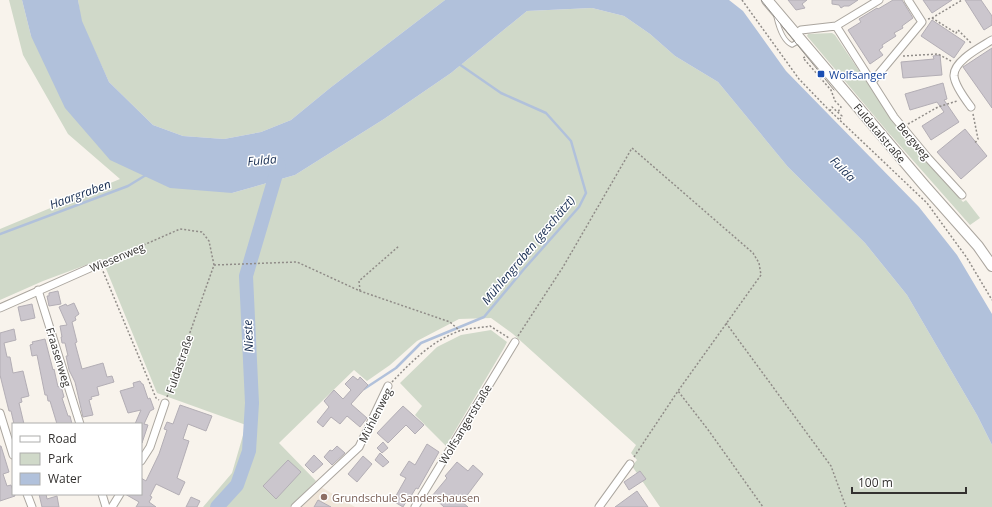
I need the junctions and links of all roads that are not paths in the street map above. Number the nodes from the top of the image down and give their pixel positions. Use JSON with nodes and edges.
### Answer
{"nodes":[{"id":1,"x":879,"y":0,"type":"edge"},
{"id":2,"x":908,"y":0,"type":"edge"},
{"id":3,"x":771,"y":4,"type":"edge"},
{"id":4,"x":836,"y":26,"type":"junction"},
{"id":5,"x":798,"y":37,"type":"junction"},
{"id":6,"x":992,"y":40,"type":"edge"},
{"id":7,"x":872,"y":82,"type":"junction"},
{"id":8,"x":971,"y":107,"type":"road end"},
{"id":9,"x":962,"y":195,"type":"dead end"},
{"id":10,"x":992,"y":266,"type":"edge"},
{"id":11,"x":90,"y":268,"type":"road end"},
{"id":12,"x":38,"y":290,"type":"junction"},
{"id":13,"x":0,"y":308,"type":"edge"},
{"id":14,"x":515,"y":342,"type":"road end"},
{"id":15,"x":388,"y":386,"type":"road end"},
{"id":16,"x":165,"y":403,"type":"road end"},
{"id":17,"x":0,"y":413,"type":"edge"},
{"id":18,"x":80,"y":423,"type":"edge"},
{"id":19,"x":12,"y":452,"type":"edge"},
{"id":20,"x":142,"y":459,"type":"edge"},
{"id":21,"x":630,"y":464,"type":"road end"},
{"id":22,"x":27,"y":495,"type":"edge"},
{"id":23,"x":102,"y":495,"type":"edge"},
{"id":24,"x":119,"y":495,"type":"edge"},
{"id":25,"x":32,"y":507,"type":"edge"},
{"id":26,"x":106,"y":507,"type":"edge"},
{"id":27,"x":112,"y":507,"type":"edge"},
{"id":28,"x":295,"y":507,"type":"edge"},
{"id":29,"x":415,"y":507,"type":"edge"},
{"id":30,"x":599,"y":507,"type":"edge"}],
"edges":[{"from":1,"to":4,"type":"street"},
{"from":2,"to":7,"type":"street"},
{"from":3,"to":5,"type":"main road","name":"Fuldatalstraße"},
{"from":4,"to":5,"type":"street"},
{"from":4,"to":7,"type":"street","name":"Bergweg"},
{"from":5,"to":10,"type":"main road","name":"Fuldatalstraße"},
{"from":6,"to":8,"type":"street"},
{"from":7,"to":9,"type":"street","name":"Bergweg"},
{"from":11,"to":12,"type":"street","name":"Wiesenweg"},
{"from":12,"to":13,"type":"street","name":"Wiesenweg"},
{"from":12,"to":18,"type":"street","name":"Fraasenweg"},
{"from":14,"to":29,"type":"street","name":"Wolfsangerstraße"},
{"from":15,"to":28,"type":"street","name":"Mühlenweg"},
{"from":16,"to":20,"type":"street","name":"Fuldastraße"},
{"from":17,"to":19,"type":"street"},
{"from":21,"to":30,"type":"street"},
{"from":22,"to":25,"type":"street"},
{"from":23,"to":26,"type":"street"},
{"from":24,"to":27,"type":"street"}]}
